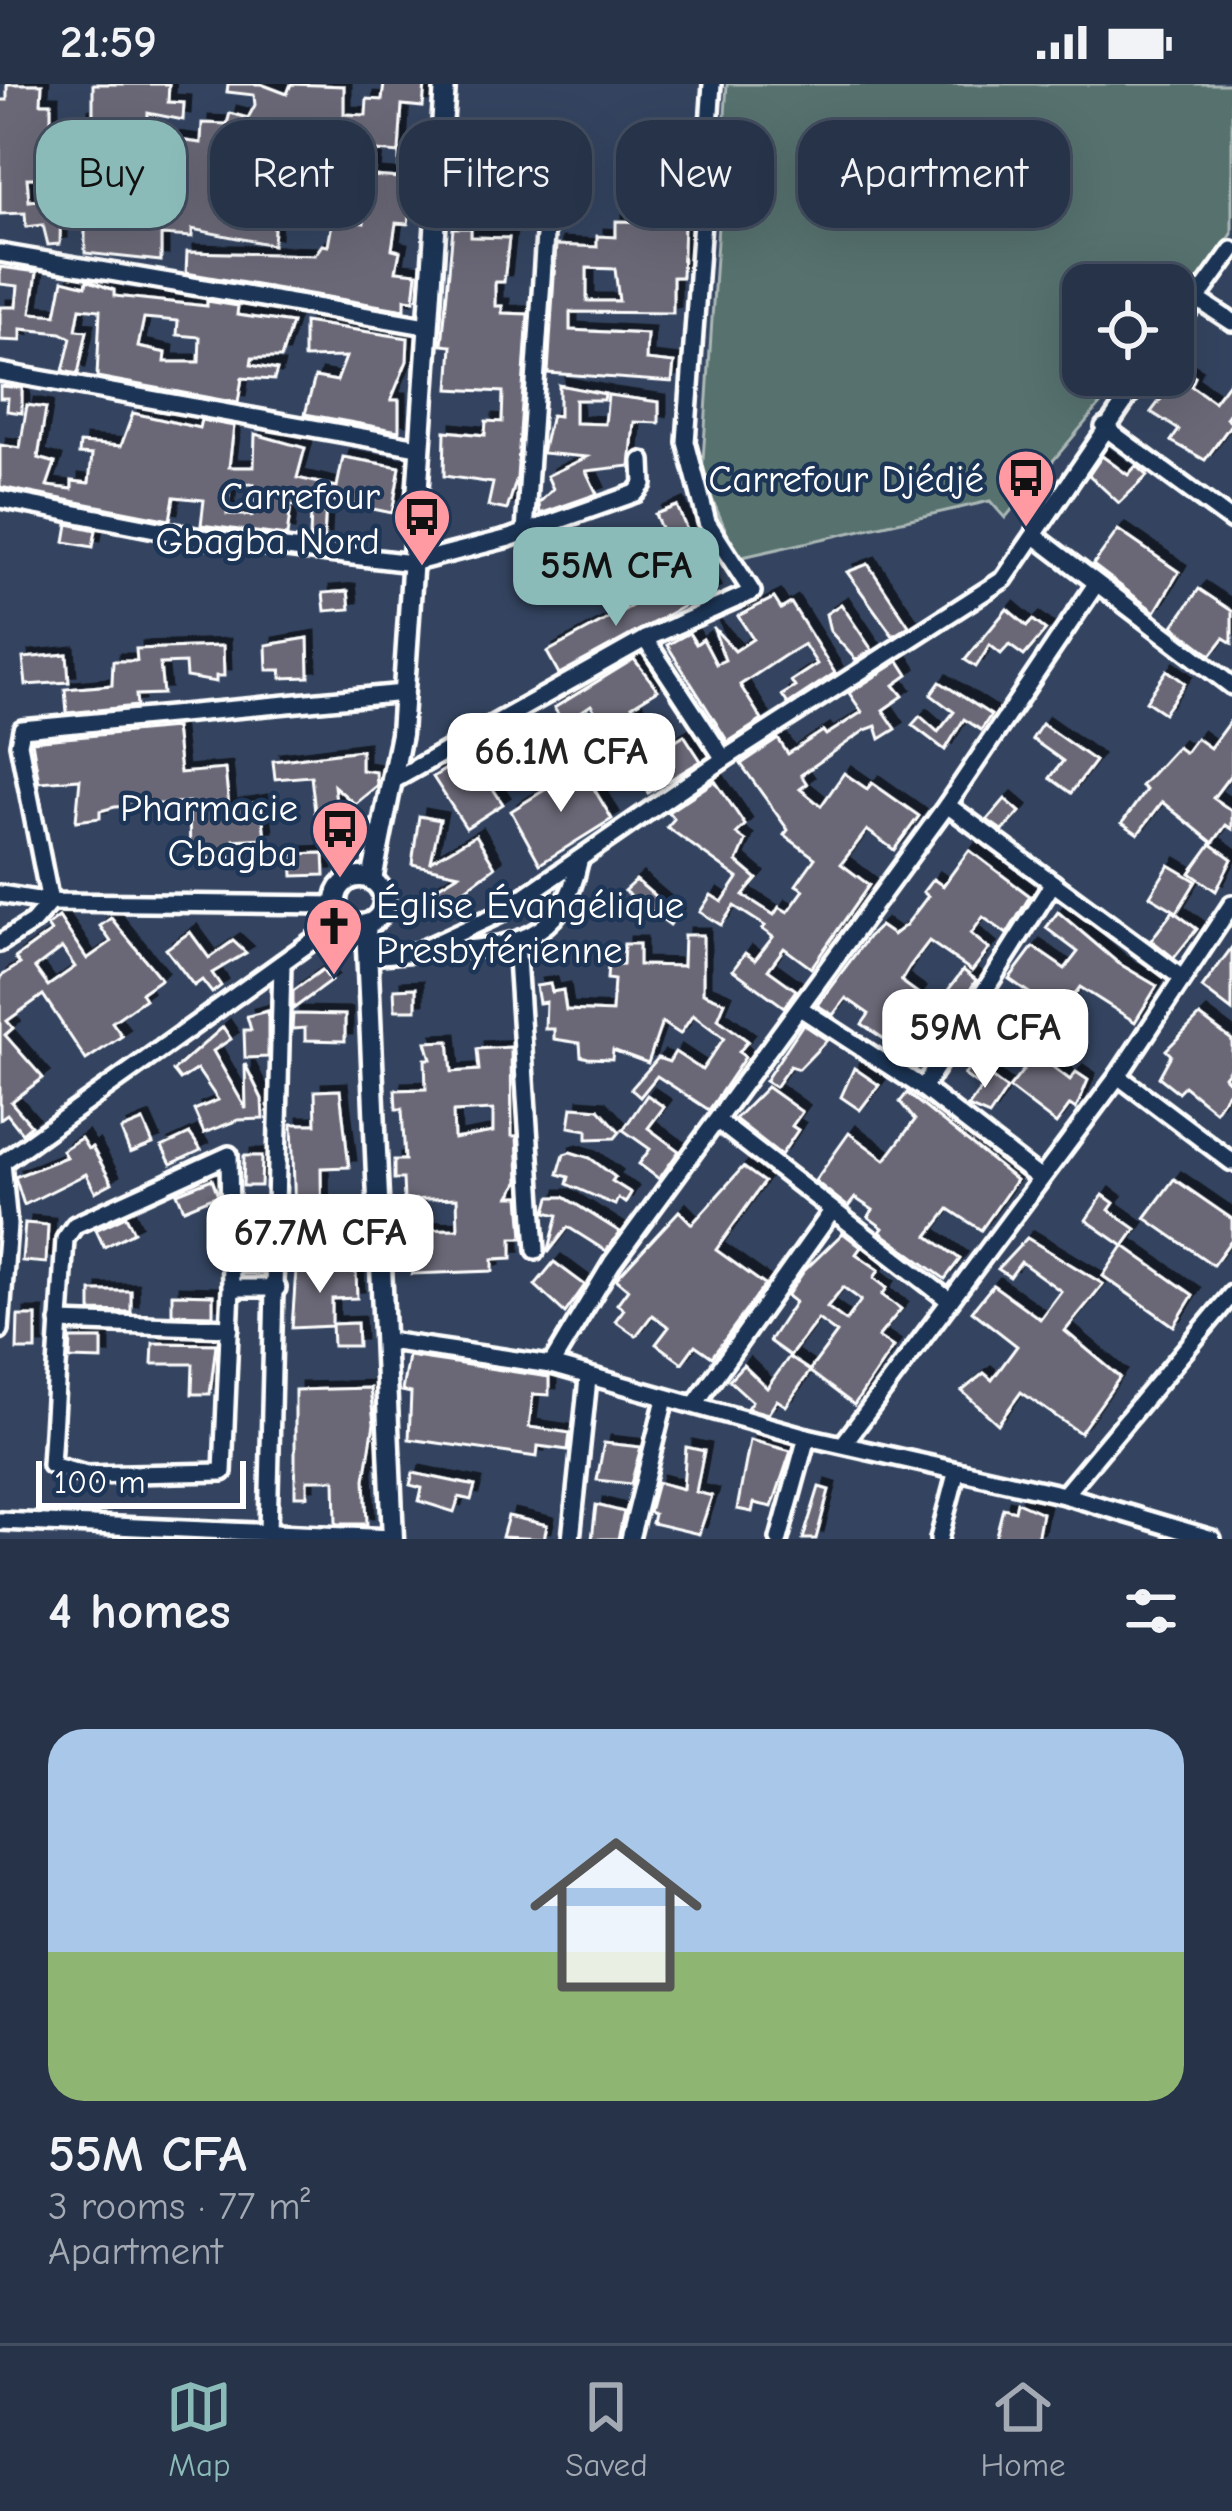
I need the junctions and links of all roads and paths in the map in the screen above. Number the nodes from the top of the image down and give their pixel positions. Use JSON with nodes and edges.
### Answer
{"nodes":[{"id":1,"x":445,"y":84,"type":"edge"},
{"id":2,"x":712,"y":84,"type":"edge"},
{"id":3,"x":442,"y":120,"type":"edge"},
{"id":4,"x":434,"y":228,"type":"edge"},
{"id":5,"x":545,"y":228,"type":"edge"},
{"id":6,"x":1232,"y":250,"type":"edge"},
{"id":7,"x":0,"y":253,"type":"edge"},
{"id":8,"x":1197,"y":299,"type":"junction"},
{"id":9,"x":1194,"y":303,"type":"edge"},
{"id":10,"x":1232,"y":322,"type":"edge"},
{"id":11,"x":426,"y":326,"type":"junction"},
{"id":12,"x":0,"y":372,"type":"edge"},
{"id":13,"x":1127,"y":396,"type":"edge"},
{"id":14,"x":1104,"y":427,"type":"junction"},
{"id":15,"x":418,"y":447,"type":"junction"},
{"id":16,"x":642,"y":461,"type":"dead end"},
{"id":17,"x":0,"y":499,"type":"edge"},
{"id":18,"x":1232,"y":521,"type":"edge"},
{"id":19,"x":525,"y":532,"type":"junction"},
{"id":20,"x":1035,"y":536,"type":"junction"},
{"id":21,"x":412,"y":563,"type":"junction"},
{"id":22,"x":1096,"y":584,"type":"junction"},
{"id":23,"x":645,"y":639,"type":"junction"},
{"id":24,"x":1232,"y":686,"type":"edge"},
{"id":25,"x":404,"y":693,"type":"junction"},
{"id":26,"x":724,"y":759,"type":"junction"},
{"id":27,"x":396,"y":779,"type":"junction"},
{"id":28,"x":947,"y":805,"type":"junction"},
{"id":29,"x":579,"y":862,"type":"junction"},
{"id":30,"x":372,"y":880,"type":"junction"},
{"id":31,"x":1052,"y":883,"type":"junction"},
{"id":32,"x":0,"y":894,"type":"edge"},
{"id":33,"x":50,"y":902,"type":"junction"},
{"id":34,"x":339,"y":912,"type":"junction"},
{"id":35,"x":1230,"y":913,"type":"edge"},
{"id":36,"x":366,"y":925,"type":"junction"},
{"id":37,"x":516,"y":942,"type":"junction"},
{"id":38,"x":0,"y":943,"type":"edge"},
{"id":39,"x":417,"y":952,"type":"junction"},
{"id":40,"x":369,"y":956,"type":"junction"},
{"id":41,"x":282,"y":963,"type":"junction"},
{"id":42,"x":1182,"y":978,"type":"junction"},
{"id":43,"x":800,"y":1008,"type":"junction"},
{"id":44,"x":1118,"y":1076,"type":"junction"},
{"id":45,"x":923,"y":1088,"type":"junction"},
{"id":46,"x":719,"y":1122,"type":"junction"},
{"id":47,"x":1232,"y":1162,"type":"edge"},
{"id":48,"x":1,"y":1164,"type":"edge"},
{"id":49,"x":1039,"y":1177,"type":"junction"},
{"id":50,"x":832,"y":1210,"type":"junction"},
{"id":51,"x":536,"y":1250,"type":"dead end"},
{"id":52,"x":278,"y":1258,"type":"junction"},
{"id":53,"x":382,"y":1260,"type":"junction"},
{"id":54,"x":231,"y":1288,"type":"junction"},
{"id":55,"x":277,"y":1288,"type":"junction"},
{"id":56,"x":1232,"y":1294,"type":"edge"},
{"id":57,"x":950,"y":1301,"type":"junction"},
{"id":58,"x":59,"y":1322,"type":"junction"},
{"id":59,"x":230,"y":1328,"type":"junction"},
{"id":60,"x":0,"y":1330,"type":"edge"},
{"id":61,"x":388,"y":1341,"type":"junction"},
{"id":62,"x":551,"y":1365,"type":"junction"},
{"id":63,"x":587,"y":1379,"type":"junction"},
{"id":64,"x":665,"y":1399,"type":"junction"},
{"id":65,"x":695,"y":1403,"type":"junction"},
{"id":66,"x":807,"y":1437,"type":"junction"},
{"id":67,"x":844,"y":1443,"type":"junction"},
{"id":68,"x":956,"y":1474,"type":"junction"},
{"id":69,"x":1064,"y":1495,"type":"junction"},
{"id":70,"x":0,"y":1521,"type":"edge"},
{"id":71,"x":268,"y":1532,"type":"junction"},
{"id":72,"x":393,"y":1539,"type":"edge"},
{"id":73,"x":571,"y":1539,"type":"edge"},
{"id":74,"x":630,"y":1539,"type":"edge"},
{"id":75,"x":779,"y":1539,"type":"edge"},
{"id":76,"x":939,"y":1539,"type":"edge"},
{"id":77,"x":1212,"y":1539,"type":"edge"}],
"edges":[{"from":1,"to":3,"type":"street"},
{"from":2,"to":23,"type":"street"},
{"from":4,"to":11,"type":"street"},
{"from":5,"to":19,"type":"street"},
{"from":6,"to":8,"type":"street"},
{"from":7,"to":11,"type":"street"},
{"from":8,"to":9,"type":"street"},
{"from":8,"to":10,"type":"street"},
{"from":11,"to":15,"type":"street"},
{"from":12,"to":15,"type":"street"},
{"from":13,"to":14,"type":"street"},
{"from":14,"to":18,"type":"street"},
{"from":14,"to":20,"type":"street"},
{"from":15,"to":21,"type":"street"},
{"from":16,"to":19,"type":"street"},
{"from":17,"to":21,"type":"street"},
{"from":19,"to":21,"type":"street"},
{"from":20,"to":22,"type":"street"},
{"from":20,"to":26,"type":"street"},
{"from":21,"to":25,"type":"street"},
{"from":22,"to":24,"type":"street"},
{"from":22,"to":28,"type":"street"},
{"from":23,"to":26,"type":"street"},
{"from":23,"to":27,"type":"street"},
{"from":25,"to":27,"type":"street"},
{"from":25,"to":33,"type":"street"},
{"from":26,"to":29,"type":"street"},
{"from":27,"to":30,"type":"street"},
{"from":28,"to":31,"type":"street"},
{"from":28,"to":43,"type":"street"},
{"from":29,"to":37,"type":"street"},
{"from":29,"to":39,"type":"street"},
{"from":30,"to":34,"type":"street"},
{"from":30,"to":36,"type":"street"},
{"from":31,"to":42,"type":"street"},
{"from":31,"to":45,"type":"street"},
{"from":32,"to":33,"type":"street"},
{"from":33,"to":34,"type":"street"},
{"from":33,"to":38,"type":"street"},
{"from":34,"to":36,"type":"street"},
{"from":34,"to":41,"type":"street"},
{"from":35,"to":42,"type":"street"},
{"from":36,"to":40,"type":"street"},
{"from":37,"to":39,"type":"street"},
{"from":37,"to":51,"type":"street"},
{"from":39,"to":40,"type":"street"},
{"from":40,"to":53,"type":"street"},
{"from":41,"to":48,"type":"street"},
{"from":41,"to":52,"type":"street"},
{"from":42,"to":44,"type":"street"},
{"from":43,"to":45,"type":"street"},
{"from":43,"to":46,"type":"street"},
{"from":44,"to":47,"type":"street"},
{"from":44,"to":49,"type":"street"},
{"from":45,"to":49,"type":"street"},
{"from":46,"to":50,"type":"street"},
{"from":46,"to":62,"type":"street"},
{"from":48,"to":60,"type":"street"},
{"from":49,"to":57,"type":"street"},
{"from":50,"to":57,"type":"street"},
{"from":50,"to":65,"type":"street"},
{"from":52,"to":53,"type":"street"},
{"from":52,"to":55,"type":"street"},
{"from":53,"to":61,"type":"street"},
{"from":54,"to":55,"type":"street"},
{"from":54,"to":58,"type":"street"},
{"from":54,"to":59,"type":"street"},
{"from":55,"to":71,"type":"street"},
{"from":56,"to":69,"type":"street"},
{"from":57,"to":67,"type":"street"},
{"from":58,"to":59,"type":"street"},
{"from":58,"to":59,"type":"street"},
{"from":61,"to":62,"type":"street"},
{"from":61,"to":72,"type":"street"},
{"from":62,"to":63,"type":"street"},
{"from":63,"to":64,"type":"street"},
{"from":63,"to":73,"type":"street"},
{"from":64,"to":65,"type":"street"},
{"from":64,"to":74,"type":"street"},
{"from":65,"to":66,"type":"street"},
{"from":66,"to":67,"type":"street"},
{"from":66,"to":75,"type":"street"},
{"from":67,"to":68,"type":"street"},
{"from":68,"to":69,"type":"street"},
{"from":68,"to":76,"type":"street"},
{"from":69,"to":77,"type":"street"},
{"from":70,"to":71,"type":"street"},
{"from":71,"to":72,"type":"street"}]}
